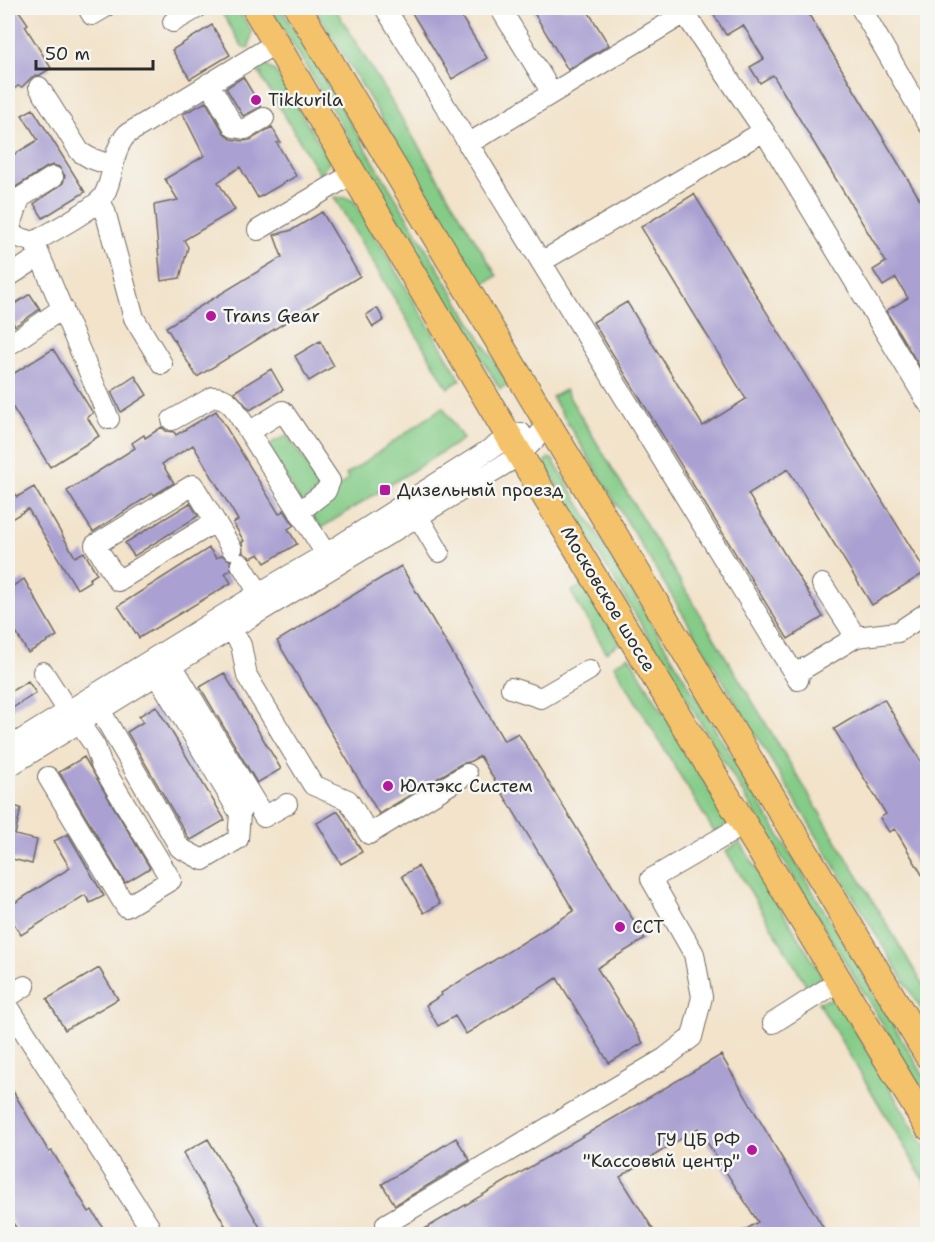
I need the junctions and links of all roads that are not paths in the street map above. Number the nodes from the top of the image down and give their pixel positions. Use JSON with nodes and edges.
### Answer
{"nodes":[{"id":1,"x":88,"y":8,"type":"edge"},
{"id":2,"x":104,"y":8,"type":"edge"},
{"id":3,"x":197,"y":8,"type":"edge"},
{"id":4,"x":255,"y":8,"type":"edge"},
{"id":5,"x":298,"y":8,"type":"edge"},
{"id":6,"x":385,"y":8,"type":"edge"},
{"id":7,"x":500,"y":8,"type":"edge"},
{"id":8,"x":861,"y":8,"type":"edge"},
{"id":9,"x":683,"y":10,"type":"edge"},
{"id":10,"x":173,"y":22,"type":"dead end"},
{"id":11,"x":276,"y":43,"type":"junction"},
{"id":12,"x":209,"y":83,"type":"junction"},
{"id":13,"x":39,"y":87,"type":"dead end"},
{"id":14,"x":552,"y":93,"type":"junction"},
{"id":15,"x":264,"y":118,"type":"dead end"},
{"id":16,"x":927,"y":124,"type":"edge"},
{"id":17,"x":764,"y":131,"type":"junction"},
{"id":18,"x":468,"y":144,"type":"junction"},
{"id":19,"x":113,"y":165,"type":"junction"},
{"id":20,"x":354,"y":172,"type":"junction"},
{"id":21,"x":53,"y":177,"type":"dead end"},
{"id":22,"x":100,"y":201,"type":"junction"},
{"id":23,"x":258,"y":230,"type":"dead end"},
{"id":24,"x":8,"y":234,"type":"edge"},
{"id":25,"x":37,"y":249,"type":"junction"},
{"id":26,"x":541,"y":262,"type":"junction"},
{"id":27,"x":8,"y":277,"type":"edge"},
{"id":28,"x":63,"y":308,"type":"junction"},
{"id":29,"x":12,"y":343,"type":"dead end"},
{"id":30,"x":162,"y":364,"type":"dead end"},
{"id":31,"x":927,"y":403,"type":"edge"},
{"id":32,"x":109,"y":419,"type":"dead end"},
{"id":33,"x":172,"y":420,"type":"dead end"},
{"id":34,"x":549,"y":424,"type":"junction"},
{"id":35,"x":249,"y":432,"type":"junction"},
{"id":36,"x":515,"y":446,"type":"junction"},
{"id":37,"x":299,"y":512,"type":"junction"},
{"id":38,"x":419,"y":518,"type":"junction"},
{"id":39,"x":215,"y":522,"type":"junction"},
{"id":40,"x":439,"y":552,"type":"dead end"},
{"id":41,"x":326,"y":554,"type":"junction"},
{"id":42,"x":822,"y":584,"type":"dead end"},
{"id":43,"x":259,"y":593,"type":"junction"},
{"id":44,"x":927,"y":612,"type":"edge"},
{"id":45,"x":231,"y":629,"type":"junction"},
{"id":46,"x":856,"y":637,"type":"junction"},
{"id":47,"x":165,"y":670,"type":"junction"},
{"id":48,"x":589,"y":670,"type":"dead end"},
{"id":49,"x":44,"y":672,"type":"dead end"},
{"id":50,"x":511,"y":688,"type":"dead end"},
{"id":51,"x":100,"y":710,"type":"junction"},
{"id":52,"x":73,"y":717,"type":"junction"},
{"id":53,"x":8,"y":748,"type":"edge"},
{"id":54,"x":8,"y":767,"type":"edge"},
{"id":55,"x":467,"y":774,"type":"dead end"},
{"id":56,"x":48,"y":777,"type":"dead end"},
{"id":57,"x":287,"y":804,"type":"dead end"},
{"id":58,"x":745,"y":824,"type":"junction"},
{"id":59,"x":839,"y":981,"type":"junction"},
{"id":60,"x":25,"y":986,"type":"dead end"},
{"id":61,"x":8,"y":997,"type":"edge"},
{"id":62,"x":8,"y":1006,"type":"edge"},
{"id":63,"x":773,"y":1023,"type":"dead end"},
{"id":64,"x":927,"y":1056,"type":"edge"},
{"id":65,"x":927,"y":1127,"type":"edge"},
{"id":66,"x":386,"y":1224,"type":"dead end"},
{"id":67,"x":155,"y":1232,"type":"edge"}],
"edges":[{"from":1,"to":2,"type":"street"},
{"from":3,"to":10,"type":"street"},
{"from":4,"to":11,"type":"main road","name":"Московское шоссе"},
{"from":5,"to":34,"type":"main road"},
{"from":6,"to":18,"type":"street"},
{"from":7,"to":14,"type":"street"},
{"from":8,"to":16,"type":"street"},
{"from":9,"to":14,"type":"street"},
{"from":9,"to":17,"type":"street"},
{"from":11,"to":12,"type":"street"},
{"from":11,"to":20,"type":"main road","name":"Московское шоссе"},
{"from":12,"to":15,"type":"street"},
{"from":12,"to":19,"type":"street"},
{"from":13,"to":19,"type":"street"},
{"from":14,"to":18,"type":"street"},
{"from":17,"to":26,"type":"street"},
{"from":17,"to":31,"type":"street"},
{"from":18,"to":26,"type":"street"},
{"from":19,"to":22,"type":"street"},
{"from":20,"to":23,"type":"street"},
{"from":20,"to":36,"type":"main road","name":"Московское шоссе"},
{"from":21,"to":24,"type":"street"},
{"from":22,"to":25,"type":"street"},
{"from":22,"to":30,"type":"street"},
{"from":24,"to":25,"type":"street"},
{"from":25,"to":27,"type":"street"},
{"from":25,"to":28,"type":"street"},
{"from":26,"to":46,"type":"street"},
{"from":28,"to":29,"type":"street"},
{"from":28,"to":32,"type":"street"},
{"from":33,"to":35,"type":"street"},
{"from":34,"to":36,"type":"street"},
{"from":34,"to":64,"type":"main road"},
{"from":35,"to":37,"type":"street"},
{"from":35,"to":37,"type":"street"},
{"from":36,"to":38,"type":"street"},
{"from":36,"to":41,"type":"street"},
{"from":36,"to":58,"type":"main road","name":"Московское шоссе"},
{"from":37,"to":41,"type":"street"},
{"from":38,"to":40,"type":"street"},
{"from":38,"to":45,"type":"street"},
{"from":39,"to":39,"type":"street"},
{"from":39,"to":43,"type":"street"},
{"from":41,"to":43,"type":"street"},
{"from":42,"to":46,"type":"street"},
{"from":43,"to":52,"type":"street"},
{"from":44,"to":46,"type":"street"},
{"from":45,"to":47,"type":"street"},
{"from":45,"to":55,"type":"street"},
{"from":47,"to":51,"type":"street"},
{"from":47,"to":51,"type":"street"},
{"from":47,"to":57,"type":"street"},
{"from":48,"to":50,"type":"street"},
{"from":49,"to":52,"type":"street"},
{"from":51,"to":52,"type":"street"},
{"from":52,"to":53,"type":"street"},
{"from":52,"to":54,"type":"street"},
{"from":52,"to":56,"type":"street"},
{"from":58,"to":59,"type":"main road","name":"Московское шоссе"},
{"from":58,"to":66,"type":"street"},
{"from":59,"to":63,"type":"street"},
{"from":59,"to":65,"type":"main road","name":"Московское шоссе"},
{"from":60,"to":61,"type":"street"},
{"from":62,"to":67,"type":"street"}]}
